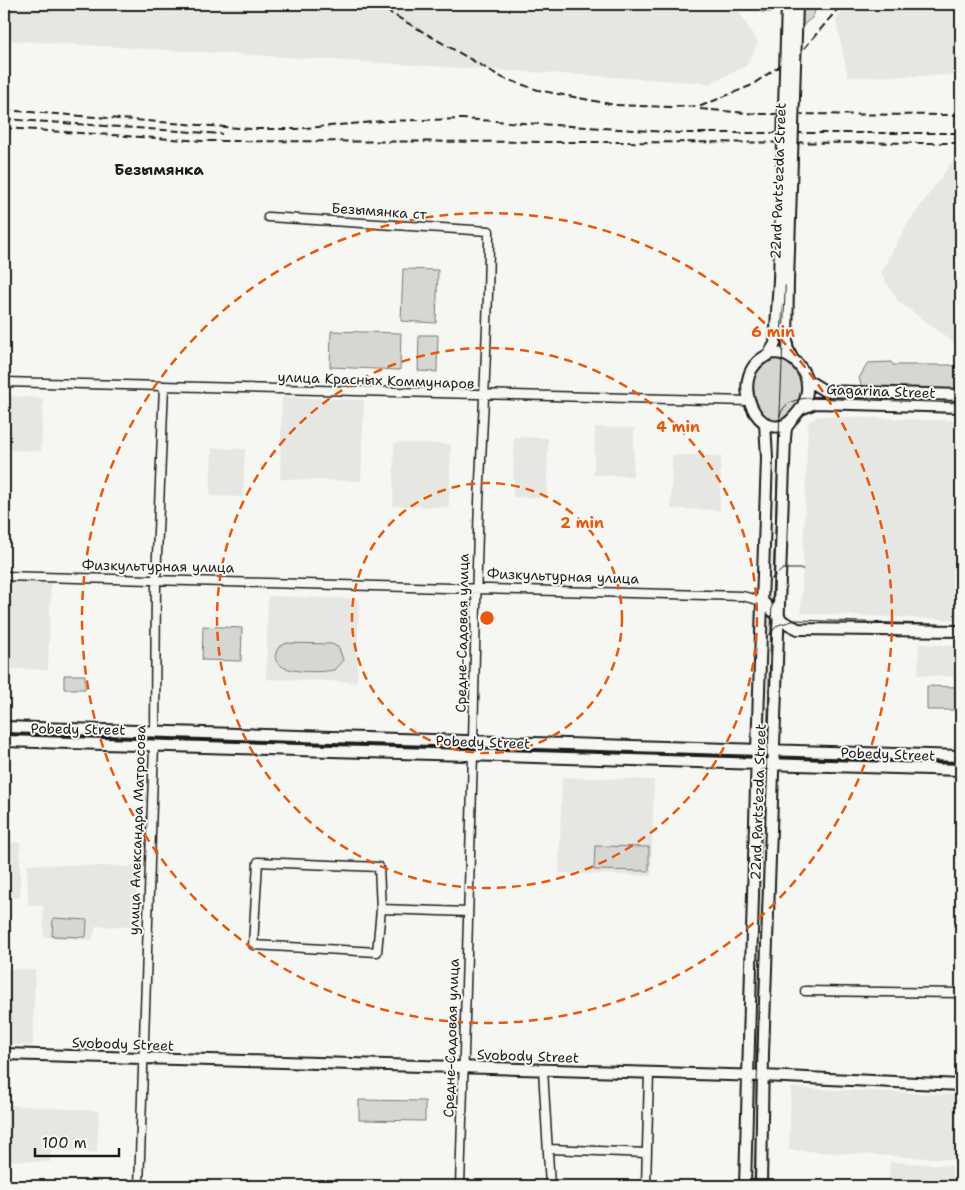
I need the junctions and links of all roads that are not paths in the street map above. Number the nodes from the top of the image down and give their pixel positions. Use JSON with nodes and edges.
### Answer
{"nodes":[{"id":1,"x":787,"y":4,"type":"edge"},
{"id":2,"x":797,"y":4,"type":"edge"},
{"id":3,"x":268,"y":217,"type":"dead end"},
{"id":4,"x":489,"y":231,"type":"joint"},
{"id":5,"x":784,"y":280,"type":"junction"},
{"id":6,"x":768,"y":355,"type":"junction"},
{"id":7,"x":792,"y":358,"type":"junction"},
{"id":8,"x":807,"y":380,"type":"junction"},
{"id":9,"x":4,"y":382,"type":"edge"},
{"id":10,"x":164,"y":386,"type":"junction"},
{"id":11,"x":485,"y":395,"type":"junction"},
{"id":12,"x":961,"y":395,"type":"edge"},
{"id":13,"x":748,"y":401,"type":"junction"},
{"id":14,"x":961,"y":407,"type":"edge"},
{"id":15,"x":801,"y":410,"type":"junction"},
{"id":16,"x":791,"y":421,"type":"junction"},
{"id":17,"x":765,"y":423,"type":"junction"},
{"id":18,"x":4,"y":576,"type":"edge"},
{"id":19,"x":156,"y":580,"type":"junction"},
{"id":20,"x":476,"y":587,"type":"junction"},
{"id":21,"x":762,"y":601,"type":"junction"},
{"id":22,"x":778,"y":617,"type":"junction"},
{"id":23,"x":961,"y":632,"type":"edge"},
{"id":24,"x":4,"y":727,"type":"edge"},
{"id":25,"x":155,"y":731,"type":"junction"},
{"id":26,"x":4,"y":741,"type":"edge"},
{"id":27,"x":473,"y":741,"type":"junction"},
{"id":28,"x":154,"y":745,"type":"junction"},
{"id":29,"x":722,"y":749,"type":"junction"},
{"id":30,"x":756,"y":750,"type":"junction"},
{"id":31,"x":773,"y":751,"type":"junction"},
{"id":32,"x":811,"y":752,"type":"junction"},
{"id":33,"x":473,"y":755,"type":"junction"},
{"id":34,"x":961,"y":756,"type":"edge"},
{"id":35,"x":722,"y":763,"type":"junction"},
{"id":36,"x":757,"y":763,"type":"junction"},
{"id":37,"x":773,"y":764,"type":"junction"},
{"id":38,"x":812,"y":765,"type":"junction"},
{"id":39,"x":961,"y":770,"type":"edge"},
{"id":40,"x":381,"y":909,"type":"junction"},
{"id":41,"x":468,"y":912,"type":"junction"},
{"id":42,"x":805,"y":990,"type":"dead end"},
{"id":43,"x":961,"y":993,"type":"edge"},
{"id":44,"x":4,"y":1054,"type":"edge"},
{"id":45,"x":144,"y":1058,"type":"junction"},
{"id":46,"x":465,"y":1067,"type":"junction"},
{"id":47,"x":543,"y":1070,"type":"junction"},
{"id":48,"x":649,"y":1073,"type":"junction"},
{"id":49,"x":747,"y":1076,"type":"junction"},
{"id":50,"x":764,"y":1076,"type":"junction"},
{"id":51,"x":961,"y":1085,"type":"edge"},
{"id":52,"x":550,"y":1149,"type":"junction"},
{"id":53,"x":647,"y":1153,"type":"junction"},
{"id":54,"x":139,"y":1186,"type":"edge"},
{"id":55,"x":460,"y":1186,"type":"edge"},
{"id":56,"x":550,"y":1186,"type":"edge"},
{"id":57,"x":646,"y":1186,"type":"edge"},
{"id":58,"x":745,"y":1186,"type":"edge"},
{"id":59,"x":761,"y":1186,"type":"edge"}],
"edges":[{"from":1,"to":5,"type":"main road","name":"22nd Parts'ezda Street","bridge":true},
{"from":2,"to":5,"type":"main road","name":"22nd Parts'ezda Street","bridge":true},
{"from":3,"to":4,"type":"street","name":"Безымянка ст"},
{"from":4,"to":11,"type":"street","name":"Средне-Садовая улица"},
{"from":5,"to":6,"type":"main road","name":"22nd Parts'ezda Street"},
{"from":5,"to":7,"type":"main road","name":"22nd Parts'ezda Street"},
{"from":6,"to":7,"type":"main road"},
{"from":6,"to":13,"type":"main road"},
{"from":7,"to":8,"type":"main road"},
{"from":8,"to":12,"type":"main road","name":"Gagarina Street"},
{"from":8,"to":15,"type":"main road"},
{"from":9,"to":10,"type":"street","name":"улица Красных Коммунаров"},
{"from":10,"to":11,"type":"street","name":"улица Красных Коммунаров"},
{"from":10,"to":19,"type":"street","name":"улица Александра Матросова"},
{"from":11,"to":13,"type":"street","name":"улица Красных Коммунаров"},
{"from":11,"to":20,"type":"street","name":"Средне-Садовая улица"},
{"from":13,"to":17,"type":"main road"},
{"from":14,"to":15,"type":"main road","name":"Gagarina Street"},
{"from":15,"to":16,"type":"main road"},
{"from":16,"to":17,"type":"main road"},
{"from":16,"to":22,"type":"main road","name":"22nd Parts'ezda Street"},
{"from":17,"to":21,"type":"main road","name":"22nd Parts'ezda Street"},
{"from":18,"to":19,"type":"street","name":"Физкультурная улица"},
{"from":19,"to":20,"type":"street","name":"Физкультурная улица"},
{"from":19,"to":25,"type":"street","name":"улица Александра Матросова"},
{"from":20,"to":21,"type":"street","name":"Физкультурная улица"},
{"from":20,"to":27,"type":"street","name":"Средне-Садовая улица"},
{"from":21,"to":22,"type":"main road"},
{"from":21,"to":30,"type":"main road","name":"22nd Parts'ezda Street"},
{"from":22,"to":23,"type":"main road"},
{"from":22,"to":31,"type":"main road","name":"22nd Parts'ezda Street"},
{"from":24,"to":25,"type":"main road","name":"Pobedy Street"},
{"from":25,"to":27,"type":"main road","name":"Pobedy Street"},
{"from":25,"to":28,"type":"main road","name":"улица Александра Матросова"},
{"from":26,"to":28,"type":"main road","name":"Pobedy Street"},
{"from":27,"to":29,"type":"main road","name":"Pobedy Street"},
{"from":27,"to":33,"type":"main road","name":"Средне-Садовая улица"},
{"from":28,"to":33,"type":"main road","name":"Pobedy Street"},
{"from":28,"to":45,"type":"street","name":"улица Александра Матросова"},
{"from":29,"to":30,"type":"main road","name":"Pobedy Street"},
{"from":29,"to":35,"type":"main road"},
{"from":30,"to":31,"type":"main road","name":"Pobedy Street"},
{"from":30,"to":36,"type":"main road","name":"22nd Parts'ezda Street"},
{"from":31,"to":32,"type":"main road","name":"Pobedy Street"},
{"from":31,"to":37,"type":"main road","name":"22nd Parts'ezda Street"},
{"from":32,"to":34,"type":"main road","name":"Pobedy Street"},
{"from":32,"to":38,"type":"main road"},
{"from":33,"to":35,"type":"main road","name":"Pobedy Street"},
{"from":33,"to":41,"type":"street","name":"Средне-Садовая улица"},
{"from":35,"to":36,"type":"main road","name":"Pobedy Street"},
{"from":36,"to":37,"type":"main road","name":"Pobedy Street"},
{"from":36,"to":49,"type":"main road","name":"22nd Parts'ezda Street"},
{"from":37,"to":38,"type":"main road","name":"Pobedy Street"},
{"from":37,"to":50,"type":"main road","name":"22nd Parts'ezda Street"},
{"from":38,"to":39,"type":"main road","name":"Pobedy Street"},
{"from":40,"to":40,"type":"street"},
{"from":40,"to":41,"type":"street"},
{"from":41,"to":46,"type":"street","name":"Средне-Садовая улица"},
{"from":42,"to":43,"type":"street"},
{"from":44,"to":45,"type":"main road","name":"Svobody Street"},
{"from":45,"to":46,"type":"main road","name":"Svobody Street"},
{"from":45,"to":54,"type":"street","name":"улица Александра Матросова"},
{"from":46,"to":47,"type":"main road","name":"Svobody Street"},
{"from":46,"to":55,"type":"street","name":"Средне-Садовая улица"},
{"from":47,"to":48,"type":"main road","name":"Svobody Street"},
{"from":47,"to":52,"type":"street"},
{"from":48,"to":49,"type":"main road","name":"Svobody Street"},
{"from":48,"to":53,"type":"street"},
{"from":49,"to":50,"type":"main road","name":"Svobody Street"},
{"from":49,"to":58,"type":"main road","name":"22nd Parts'ezda Street"},
{"from":50,"to":51,"type":"main road","name":"Svobody Street"},
{"from":50,"to":59,"type":"main road","name":"22nd Parts'ezda Street"},
{"from":52,"to":53,"type":"street"},
{"from":52,"to":56,"type":"street"},
{"from":53,"to":57,"type":"street"}]}
